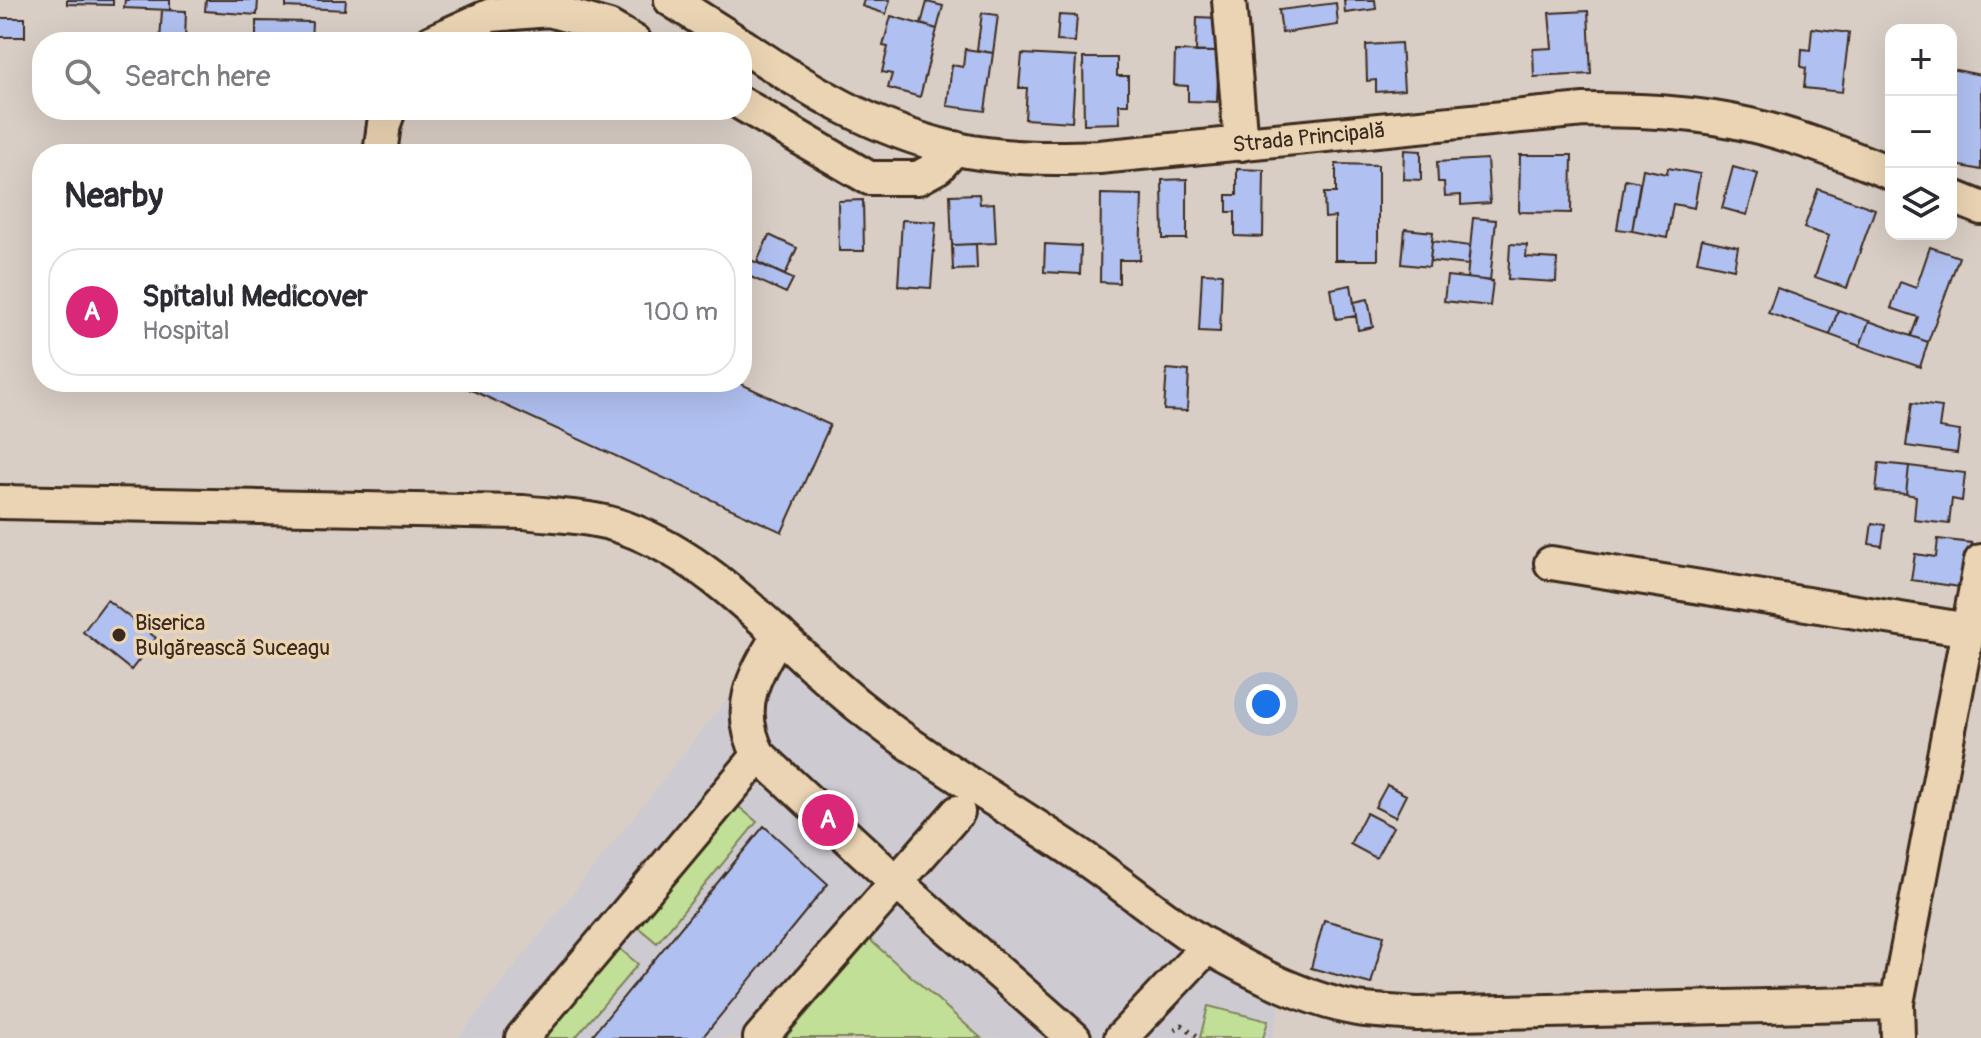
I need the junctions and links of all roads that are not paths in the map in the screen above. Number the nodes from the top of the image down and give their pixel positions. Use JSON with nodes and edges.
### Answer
{"nodes":[{"id":1,"x":671,"y":0,"type":"edge"},
{"id":2,"x":1229,"y":0,"type":"edge"},
{"id":3,"x":453,"y":32,"type":"edge"},
{"id":4,"x":618,"y":32,"type":"edge"},
{"id":5,"x":721,"y":32,"type":"edge"},
{"id":6,"x":752,"y":51,"type":"edge"},
{"id":7,"x":752,"y":110,"type":"edge"},
{"id":8,"x":387,"y":120,"type":"edge"},
{"id":9,"x":382,"y":144,"type":"edge"},
{"id":10,"x":1241,"y":144,"type":"junction"},
{"id":11,"x":955,"y":148,"type":"junction"},
{"id":12,"x":1885,"y":171,"type":"edge"},
{"id":13,"x":1957,"y":198,"type":"edge"},
{"id":14,"x":1981,"y":208,"type":"edge"},
{"id":15,"x":0,"y":502,"type":"edge"},
{"id":16,"x":1981,"y":561,"type":"edge"},
{"id":17,"x":1551,"y":563,"type":"dead end"},
{"id":18,"x":1969,"y":630,"type":"junction"},
{"id":19,"x":779,"y":634,"type":"junction"},
{"id":20,"x":759,"y":755,"type":"junction"},
{"id":21,"x":958,"y":812,"type":"dead end"},
{"id":22,"x":897,"y":883,"type":"junction"},
{"id":23,"x":1208,"y":946,"type":"junction"},
{"id":24,"x":1897,"y":1003,"type":"junction"},
{"id":25,"x":522,"y":1038,"type":"edge"},
{"id":26,"x":760,"y":1038,"type":"edge"},
{"id":27,"x":1074,"y":1038,"type":"edge"},
{"id":28,"x":1121,"y":1038,"type":"edge"},
{"id":29,"x":1898,"y":1038,"type":"edge"}],
"edges":[{"from":1,"to":5,"type":"street"},
{"from":2,"to":10,"type":"street"},
{"from":3,"to":4,"type":"street"},
{"from":6,"to":11,"type":"street","name":"Strada Principală"},
{"from":7,"to":11,"type":"street"},
{"from":8,"to":9,"type":"street"},
{"from":10,"to":11,"type":"street","name":"Strada Principală"},
{"from":10,"to":12,"type":"street","name":"Strada Principală"},
{"from":13,"to":14,"type":"street"},
{"from":15,"to":19,"type":"street"},
{"from":16,"to":18,"type":"street"},
{"from":17,"to":18,"type":"street"},
{"from":18,"to":24,"type":"street"},
{"from":19,"to":20,"type":"street"},
{"from":19,"to":23,"type":"street"},
{"from":20,"to":22,"type":"street"},
{"from":20,"to":25,"type":"street"},
{"from":21,"to":22,"type":"street"},
{"from":22,"to":26,"type":"street"},
{"from":22,"to":27,"type":"street"},
{"from":23,"to":24,"type":"street"},
{"from":23,"to":28,"type":"street"},
{"from":24,"to":29,"type":"street"}]}
